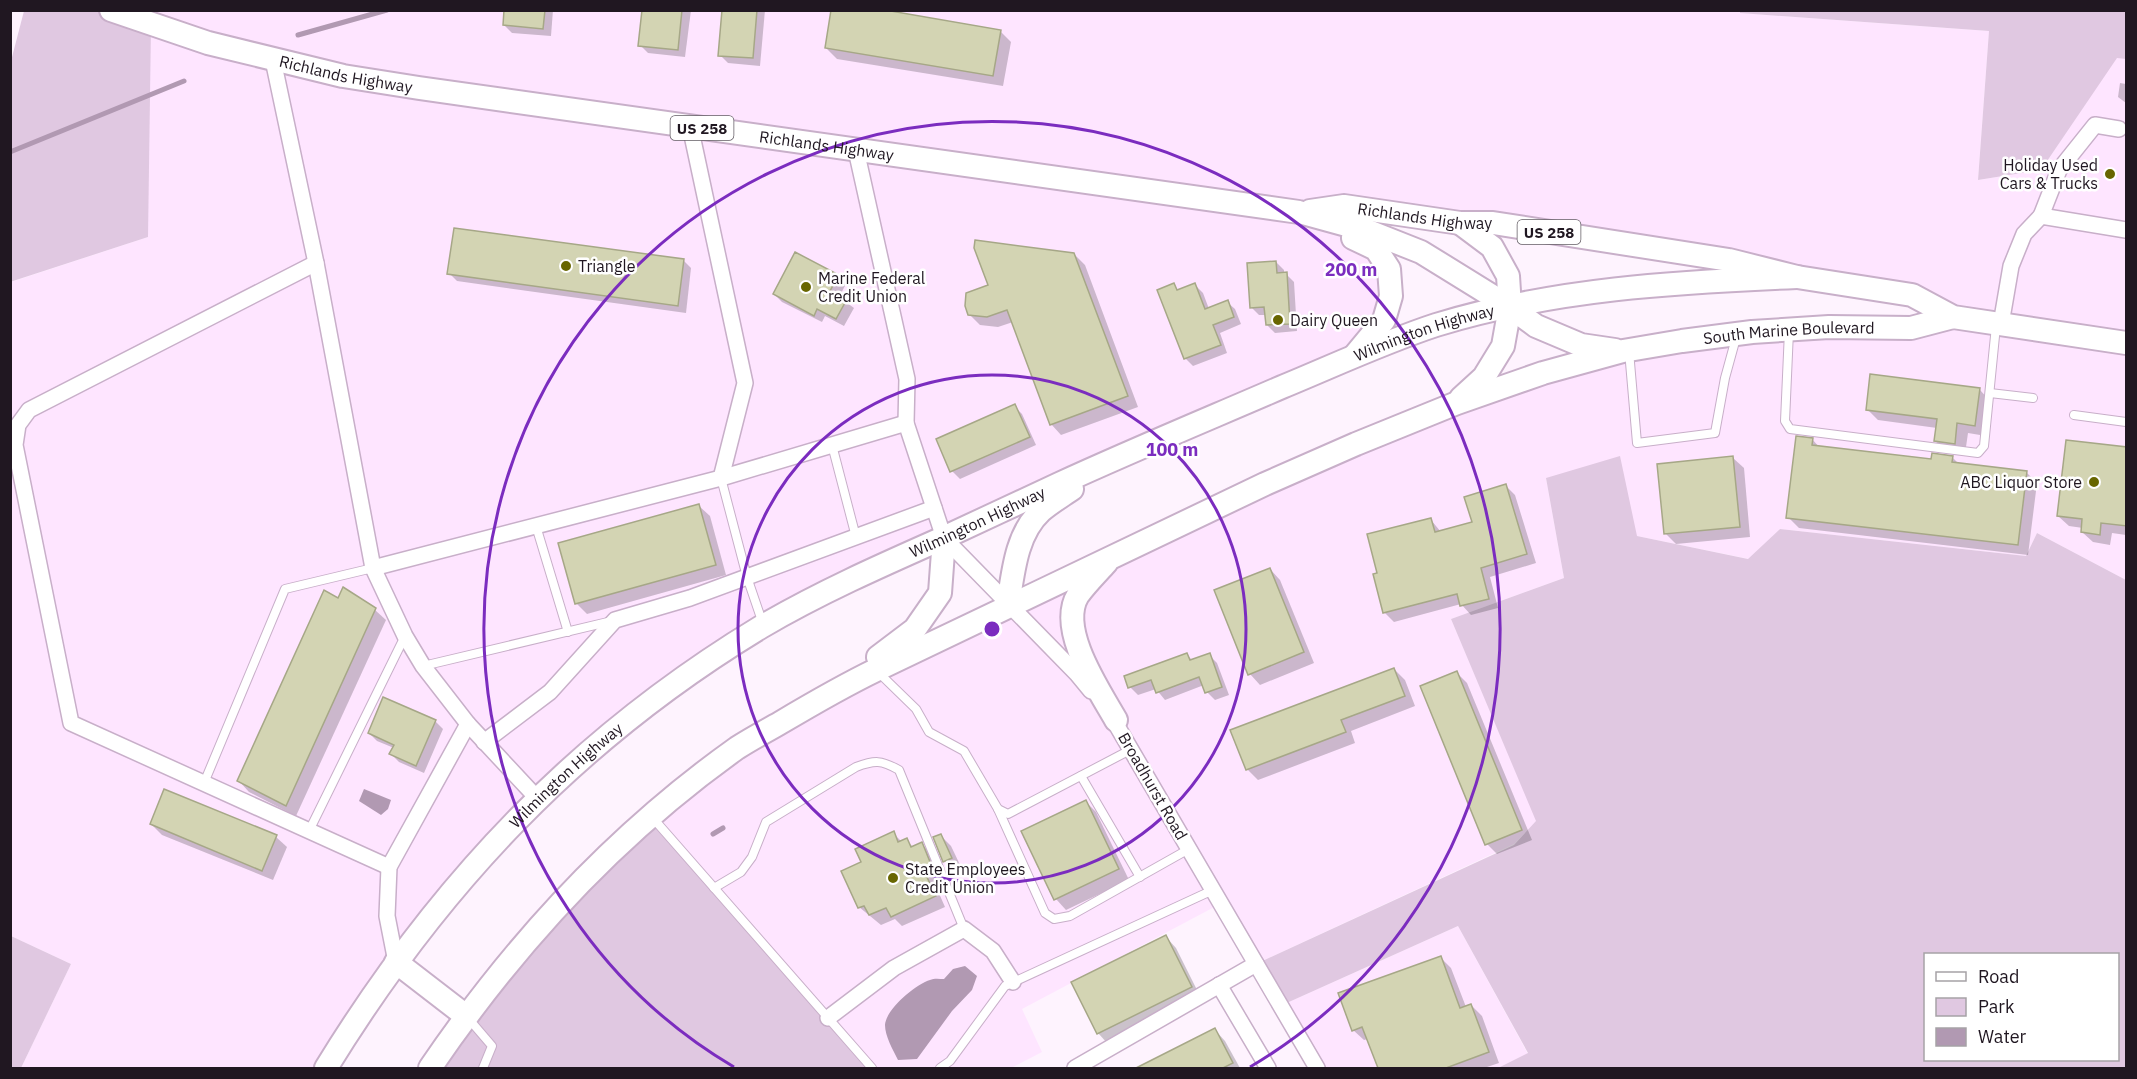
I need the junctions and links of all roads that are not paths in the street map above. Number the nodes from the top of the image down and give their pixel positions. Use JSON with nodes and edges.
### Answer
{"nodes":[{"id":1,"x":111,"y":10,"type":"edge"},
{"id":2,"x":273,"y":60,"type":"junction"},
{"id":3,"x":690,"y":126,"type":"junction"},
{"id":4,"x":2119,"y":129,"type":"dead end"},
{"id":5,"x":856,"y":150,"type":"junction"},
{"id":6,"x":1299,"y":212,"type":"junction"},
{"id":7,"x":2042,"y":216,"type":"junction"},
{"id":8,"x":1460,"y":223,"type":"junction"},
{"id":9,"x":2127,"y":230,"type":"edge"},
{"id":10,"x":316,"y":263,"type":"junction"},
{"id":11,"x":1797,"y":277,"type":"junction"},
{"id":12,"x":1510,"y":307,"type":"junction"},
{"id":13,"x":1953,"y":317,"type":"junction"},
{"id":14,"x":1999,"y":324,"type":"junction"},
{"id":15,"x":1790,"y":329,"type":"junction"},
{"id":16,"x":1737,"y":334,"type":"junction"},
{"id":17,"x":2127,"y":343,"type":"edge"},
{"id":18,"x":1626,"y":350,"type":"junction"},
{"id":19,"x":1354,"y":356,"type":"junction"},
{"id":20,"x":1990,"y":393,"type":"junction"},
{"id":21,"x":2033,"y":398,"type":"dead end"},
{"id":22,"x":1457,"y":403,"type":"junction"},
{"id":23,"x":2074,"y":415,"type":"dead end"},
{"id":24,"x":2127,"y":422,"type":"edge"},
{"id":25,"x":906,"y":423,"type":"junction"},
{"id":26,"x":832,"y":445,"type":"junction"},
{"id":27,"x":1115,"y":458,"type":"junction"},
{"id":28,"x":721,"y":478,"type":"junction"},
{"id":29,"x":934,"y":508,"type":"junction"},
{"id":30,"x":536,"y":526,"type":"junction"},
{"id":31,"x":856,"y":537,"type":"junction"},
{"id":32,"x":944,"y":538,"type":"junction"},
{"id":33,"x":1111,"y":556,"type":"junction"},
{"id":34,"x":373,"y":568,"type":"junction"},
{"id":35,"x":747,"y":577,"type":"junction"},
{"id":36,"x":1008,"y":605,"type":"junction"},
{"id":37,"x":615,"y":620,"type":"junction"},
{"id":38,"x":764,"y":626,"type":"junction"},
{"id":39,"x":568,"y":632,"type":"junction"},
{"id":40,"x":405,"y":636,"type":"junction"},
{"id":41,"x":423,"y":666,"type":"junction"},
{"id":42,"x":876,"y":670,"type":"junction"},
{"id":43,"x":835,"y":690,"type":"junction"},
{"id":44,"x":1116,"y":720,"type":"junction"},
{"id":45,"x":468,"y":724,"type":"junction"},
{"id":46,"x":484,"y":742,"type":"junction"},
{"id":47,"x":1132,"y":748,"type":"junction"},
{"id":48,"x":1081,"y":776,"type":"junction"},
{"id":49,"x":204,"y":783,"type":"junction"},
{"id":50,"x":537,"y":798,"type":"junction"},
{"id":51,"x":998,"y":809,"type":"junction"},
{"id":52,"x":651,"y":816,"type":"junction"},
{"id":53,"x":309,"y":831,"type":"junction"},
{"id":54,"x":1189,"y":849,"type":"junction"},
{"id":55,"x":389,"y":867,"type":"junction"},
{"id":56,"x":1140,"y":877,"type":"junction"},
{"id":57,"x":714,"y":888,"type":"junction"},
{"id":58,"x":1213,"y":890,"type":"junction"},
{"id":59,"x":964,"y":929,"type":"junction"},
{"id":60,"x":396,"y":962,"type":"junction"},
{"id":61,"x":1256,"y":964,"type":"junction"},
{"id":62,"x":1013,"y":982,"type":"junction"},
{"id":63,"x":1219,"y":986,"type":"junction"},
{"id":64,"x":466,"y":1016,"type":"junction"},
{"id":65,"x":828,"y":1018,"type":"junction"},
{"id":66,"x":326,"y":1068,"type":"edge"},
{"id":67,"x":430,"y":1068,"type":"edge"},
{"id":68,"x":483,"y":1068,"type":"edge"},
{"id":69,"x":872,"y":1068,"type":"edge"},
{"id":70,"x":940,"y":1068,"type":"edge"},
{"id":71,"x":1075,"y":1068,"type":"edge"},
{"id":72,"x":1268,"y":1068,"type":"edge"},
{"id":73,"x":1317,"y":1068,"type":"edge"}],
"edges":[{"from":1,"to":2,"type":"main road","name":"Richlands Highway","number":"US 258"},
{"from":2,"to":3,"type":"main road","name":"Richlands Highway","number":"US 258"},
{"from":2,"to":10,"type":"street"},
{"from":3,"to":5,"type":"main road","name":"Richlands Highway","number":"US 258"},
{"from":3,"to":28,"type":"street"},
{"from":4,"to":7,"type":"street"},
{"from":5,"to":6,"type":"main road","name":"Richlands Highway","number":"US 258"},
{"from":5,"to":25,"type":"street"},
{"from":6,"to":8,"type":"main road","name":"Richlands Highway","number":"US 258"},
{"from":6,"to":12,"type":"main road","name":"Richlands Highway","number":"US 258"},
{"from":6,"to":19,"type":"main road"},
{"from":7,"to":9,"type":"street"},
{"from":7,"to":14,"type":"street"},
{"from":8,"to":11,"type":"main road","name":"Richlands Highway","number":"US 258"},
{"from":8,"to":12,"type":"main road"},
{"from":10,"to":34,"type":"street"},
{"from":10,"to":49,"type":"street"},
{"from":11,"to":12,"type":"main road","name":"Wilmington Highway"},
{"from":11,"to":13,"type":"main road","name":"South Marine Boulevard"},
{"from":12,"to":18,"type":"main road","name":"Richlands Highway","number":"US 258"},
{"from":12,"to":19,"type":"main road","name":"Wilmington Highway"},
{"from":12,"to":22,"type":"main road"},
{"from":13,"to":14,"type":"main road","name":"South Marine Boulevard"},
{"from":13,"to":15,"type":"main road","name":"South Marine Boulevard"},
{"from":14,"to":17,"type":"main road","name":"South Marine Boulevard"},
{"from":14,"to":20,"type":"lane"},
{"from":15,"to":16,"type":"main road","name":"South Marine Boulevard"},
{"from":15,"to":20,"type":"lane"},
{"from":16,"to":18,"type":"main road","name":"South Marine Boulevard"},
{"from":16,"to":18,"type":"lane"},
{"from":18,"to":22,"type":"main road"},
{"from":19,"to":27,"type":"main road","name":"Wilmington Highway"},
{"from":20,"to":21,"type":"lane"},
{"from":22,"to":33,"type":"main road"},
{"from":23,"to":24,"type":"lane"},
{"from":25,"to":26,"type":"street"},
{"from":25,"to":29,"type":"street"},
{"from":26,"to":28,"type":"street"},
{"from":26,"to":31,"type":"lane"},
{"from":27,"to":32,"type":"main road","name":"Wilmington Highway"},
{"from":27,"to":36,"type":"main road"},
{"from":28,"to":30,"type":"street"},
{"from":28,"to":35,"type":"lane"},
{"from":29,"to":31,"type":"street"},
{"from":29,"to":32,"type":"street"},
{"from":30,"to":34,"type":"street"},
{"from":30,"to":39,"type":"lane"},
{"from":31,"to":35,"type":"street"},
{"from":32,"to":36,"type":"street","name":"Broadhurst Road"},
{"from":32,"to":38,"type":"main road","name":"Wilmington Highway"},
{"from":32,"to":43,"type":"main road"},
{"from":33,"to":36,"type":"main road"},
{"from":33,"to":44,"type":"main road"},
{"from":34,"to":40,"type":"street"},
{"from":34,"to":49,"type":"lane"},
{"from":35,"to":37,"type":"street"},
{"from":35,"to":38,"type":"lane"},
{"from":36,"to":42,"type":"main road"},
{"from":36,"to":44,"type":"street","name":"Broadhurst Road"},
{"from":37,"to":39,"type":"lane"},
{"from":37,"to":46,"type":"street"},
{"from":38,"to":50,"type":"main road","name":"Wilmington Highway"},
{"from":39,"to":41,"type":"lane"},
{"from":40,"to":41,"type":"street"},
{"from":40,"to":53,"type":"lane"},
{"from":41,"to":45,"type":"street"},
{"from":42,"to":43,"type":"main road"},
{"from":42,"to":51,"type":"lane"},
{"from":43,"to":52,"type":"main road"},
{"from":44,"to":47,"type":"street","name":"Broadhurst Road"},
{"from":45,"to":46,"type":"street"},
{"from":45,"to":55,"type":"street"},
{"from":46,"to":50,"type":"street"},
{"from":47,"to":48,"type":"lane"},
{"from":47,"to":54,"type":"street","name":"Broadhurst Road"},
{"from":48,"to":51,"type":"lane"},
{"from":48,"to":56,"type":"lane"},
{"from":49,"to":53,"type":"street"},
{"from":50,"to":60,"type":"main road","name":"Wilmington Highway"},
{"from":51,"to":56,"type":"lane"},
{"from":52,"to":57,"type":"lane"},
{"from":52,"to":64,"type":"main road"},
{"from":53,"to":55,"type":"street"},
{"from":54,"to":56,"type":"lane"},
{"from":54,"to":58,"type":"street","name":"Broadhurst Road"},
{"from":55,"to":60,"type":"street"},
{"from":57,"to":59,"type":"lane"},
{"from":57,"to":65,"type":"lane"},
{"from":58,"to":61,"type":"street","name":"Broadhurst Road"},
{"from":58,"to":62,"type":"lane"},
{"from":59,"to":62,"type":"street"},
{"from":59,"to":65,"type":"street"},
{"from":60,"to":64,"type":"main road"},
{"from":60,"to":66,"type":"main road","name":"Wilmington Highway"},
{"from":61,"to":63,"type":"street"},
{"from":61,"to":73,"type":"street","name":"Broadhurst Road"},
{"from":62,"to":70,"type":"lane"},
{"from":63,"to":71,"type":"street"},
{"from":63,"to":72,"type":"street"},
{"from":64,"to":67,"type":"main road"},
{"from":64,"to":68,"type":"lane"},
{"from":65,"to":69,"type":"lane"}]}
